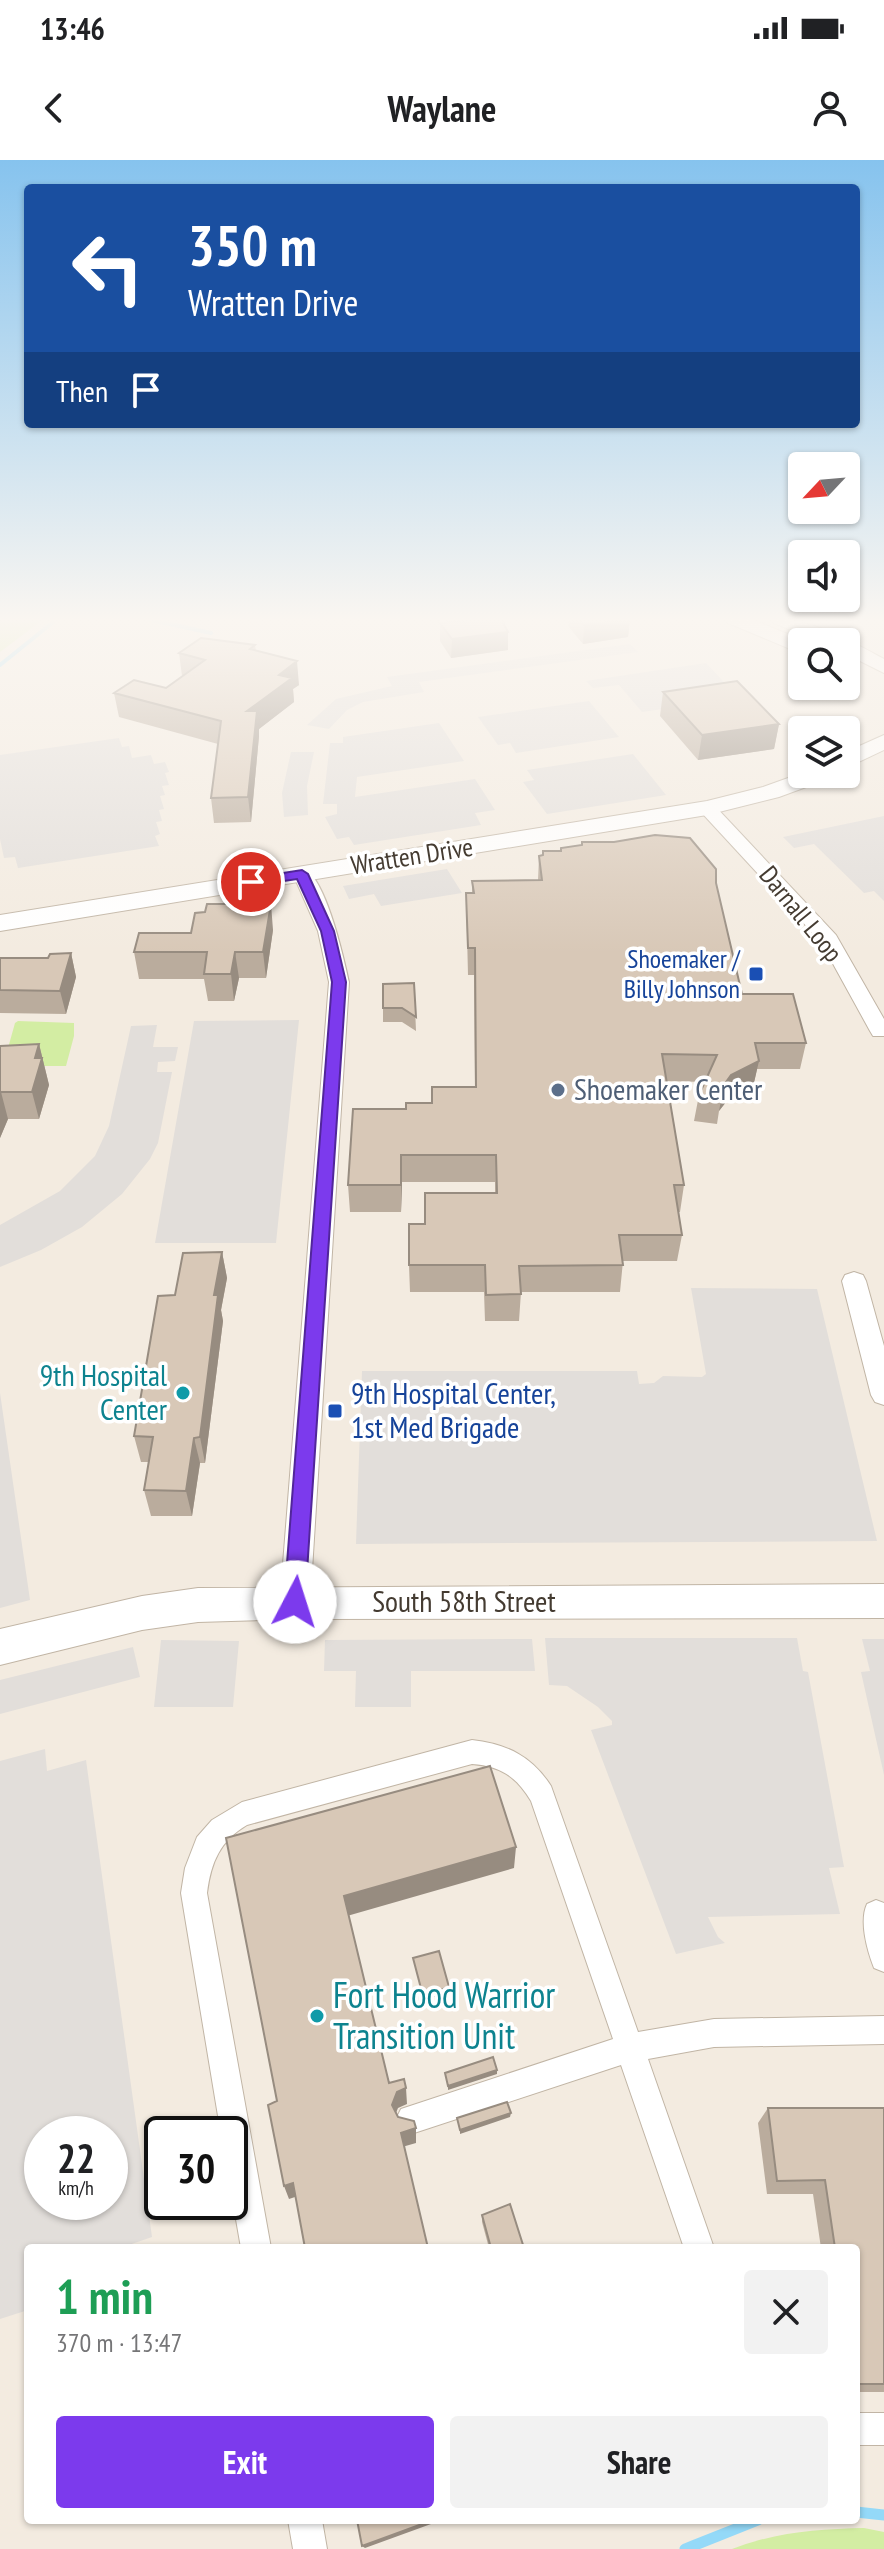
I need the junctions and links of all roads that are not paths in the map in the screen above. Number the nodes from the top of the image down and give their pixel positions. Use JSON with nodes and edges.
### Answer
{"nodes":[{"id":1,"x":884,"y":741,"type":"edge"},
{"id":2,"x":860,"y":754,"type":"edge"},
{"id":3,"x":788,"y":786,"type":"edge"},
{"id":4,"x":707,"y":808,"type":"junction"},
{"id":5,"x":302,"y":874,"type":"junction"},
{"id":6,"x":0,"y":923,"type":"edge"},
{"id":7,"x":880,"y":1031,"type":"dead end"},
{"id":8,"x":854,"y":1281,"type":"dead end"},
{"id":9,"x":884,"y":1395,"type":"edge"},
{"id":10,"x":884,"y":1601,"type":"edge"},
{"id":11,"x":295,"y":1602,"type":"junction"},
{"id":12,"x":0,"y":1647,"type":"edge"},
{"id":13,"x":876,"y":1913,"type":"dead end"},
{"id":14,"x":884,"y":1958,"type":"edge"},
{"id":15,"x":884,"y":2030,"type":"edge"},
{"id":16,"x":630,"y":2048,"type":"junction"},
{"id":17,"x":411,"y":2119,"type":"edge"},
{"id":18,"x":255,"y":2244,"type":"edge"},
{"id":19,"x":698,"y":2244,"type":"edge"},
{"id":20,"x":860,"y":2429,"type":"edge"},
{"id":21,"x":884,"y":2429,"type":"edge"},
{"id":22,"x":306,"y":2524,"type":"edge"},
{"id":23,"x":310,"y":2549,"type":"edge"}],
"edges":[{"from":1,"to":2,"type":"street"},
{"from":3,"to":4,"type":"street","name":"Wratten Drive"},
{"from":4,"to":5,"type":"street","name":"Wratten Drive"},
{"from":4,"to":7,"type":"street","name":"Darnall Loop"},
{"from":5,"to":6,"type":"street","name":"Wratten Drive"},
{"from":5,"to":11,"type":"street"},
{"from":8,"to":9,"type":"street"},
{"from":10,"to":11,"type":"street","name":"South 58th Street"},
{"from":11,"to":12,"type":"street","name":"South 58th Street"},
{"from":13,"to":14,"type":"street"},
{"from":15,"to":16,"type":"street"},
{"from":16,"to":17,"type":"street"},
{"from":16,"to":18,"type":"street"},
{"from":16,"to":19,"type":"street"},
{"from":20,"to":21,"type":"street"},
{"from":22,"to":23,"type":"street"}]}
